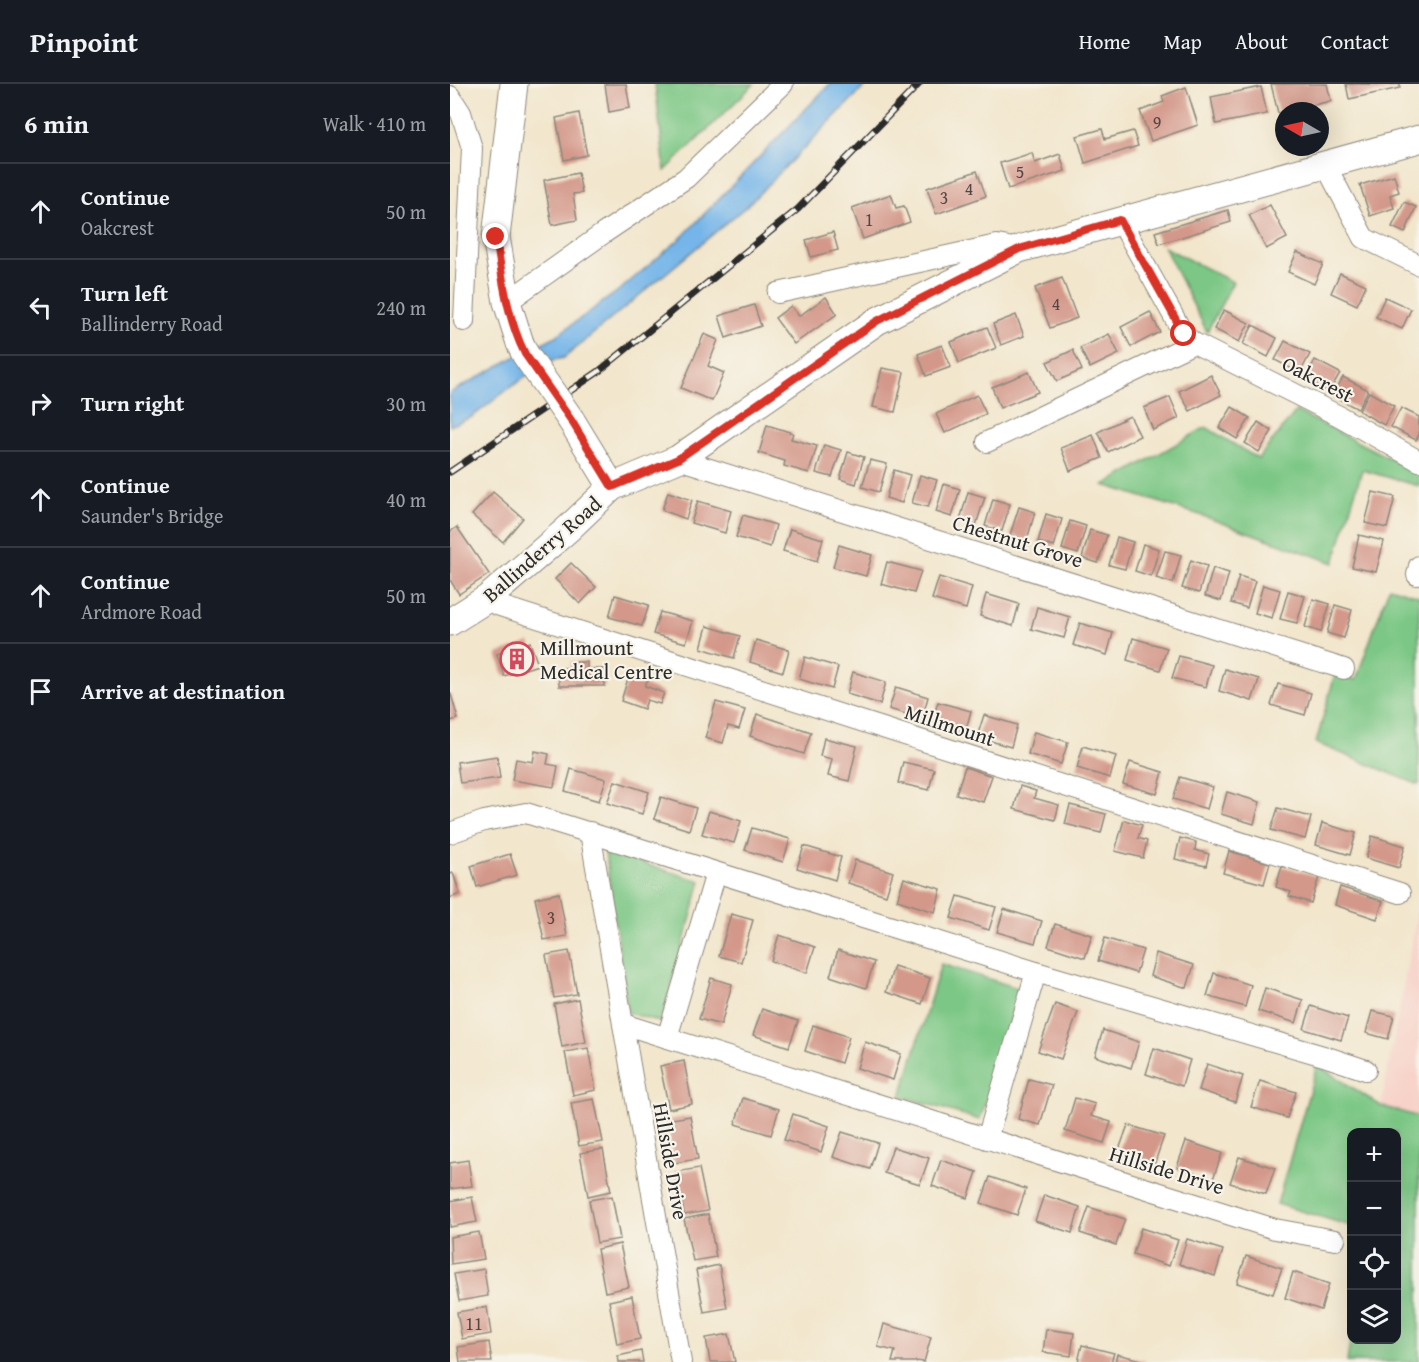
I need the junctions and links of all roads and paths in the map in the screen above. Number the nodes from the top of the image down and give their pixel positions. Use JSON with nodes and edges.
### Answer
{"nodes":[{"id":1,"x":514,"y":84,"type":"edge"},
{"id":2,"x":783,"y":84,"type":"edge"},
{"id":3,"x":450,"y":96,"type":"edge"},
{"id":4,"x":1419,"y":139,"type":"edge"},
{"id":5,"x":1325,"y":164,"type":"junction"},
{"id":6,"x":1120,"y":220,"type":"junction"},
{"id":7,"x":1019,"y":249,"type":"junction"},
{"id":8,"x":1419,"y":265,"type":"edge"},
{"id":9,"x":778,"y":293,"type":"dead end"},
{"id":10,"x":507,"y":302,"type":"junction"},
{"id":11,"x":464,"y":321,"type":"dead end"},
{"id":12,"x":1194,"y":343,"type":"junction"},
{"id":13,"x":987,"y":442,"type":"dead end"},
{"id":14,"x":678,"y":459,"type":"junction"},
{"id":15,"x":1419,"y":461,"type":"edge"},
{"id":16,"x":612,"y":487,"type":"junction"},
{"id":17,"x":488,"y":598,"type":"junction"},
{"id":18,"x":450,"y":622,"type":"edge"},
{"id":19,"x":1344,"y":669,"type":"dead end"},
{"id":20,"x":590,"y":832,"type":"junction"},
{"id":21,"x":450,"y":833,"type":"edge"},
{"id":22,"x":716,"y":873,"type":"junction"},
{"id":23,"x":1400,"y":893,"type":"dead end"},
{"id":24,"x":1036,"y":972,"type":"junction"},
{"id":25,"x":623,"y":1024,"type":"junction"},
{"id":26,"x":667,"y":1038,"type":"junction"},
{"id":27,"x":1366,"y":1070,"type":"dead end"},
{"id":28,"x":987,"y":1139,"type":"junction"},
{"id":29,"x":1335,"y":1240,"type":"dead end"},
{"id":30,"x":681,"y":1362,"type":"edge"}],
"edges":[{"from":1,"to":10,"type":"street"},
{"from":2,"to":10,"type":"street"},
{"from":3,"to":11,"type":"street"},
{"from":4,"to":5,"type":"street","name":"Ballinderry Road"},
{"from":5,"to":6,"type":"street","name":"Ballinderry Road"},
{"from":5,"to":8,"type":"street"},
{"from":6,"to":7,"type":"street","name":"Ballinderry Road"},
{"from":6,"to":12,"type":"street","name":"Oakcrest"},
{"from":7,"to":9,"type":"street"},
{"from":7,"to":14,"type":"street","name":"Ballinderry Road"},
{"from":10,"to":16,"type":"street","bridge":true},
{"from":12,"to":13,"type":"street"},
{"from":12,"to":15,"type":"street","name":"Oakcrest"},
{"from":14,"to":16,"type":"street","name":"Ballinderry Road"},
{"from":14,"to":19,"type":"street","name":"Chestnut Grove"},
{"from":16,"to":17,"type":"street","name":"Ballinderry Road"},
{"from":17,"to":18,"type":"street","name":"Ballinderry Road"},
{"from":17,"to":23,"type":"street","name":"Millmount"},
{"from":20,"to":21,"type":"street"},
{"from":20,"to":22,"type":"street"},
{"from":20,"to":25,"type":"street","name":"Hillside Drive"},
{"from":22,"to":24,"type":"street"},
{"from":22,"to":26,"type":"street"},
{"from":24,"to":27,"type":"street"},
{"from":24,"to":28,"type":"street"},
{"from":25,"to":26,"type":"street","name":"Hillside Drive"},
{"from":25,"to":30,"type":"street","name":"Hillside Drive"},
{"from":26,"to":28,"type":"street","name":"Hillside Drive"},
{"from":28,"to":29,"type":"street","name":"Hillside Drive"}]}
